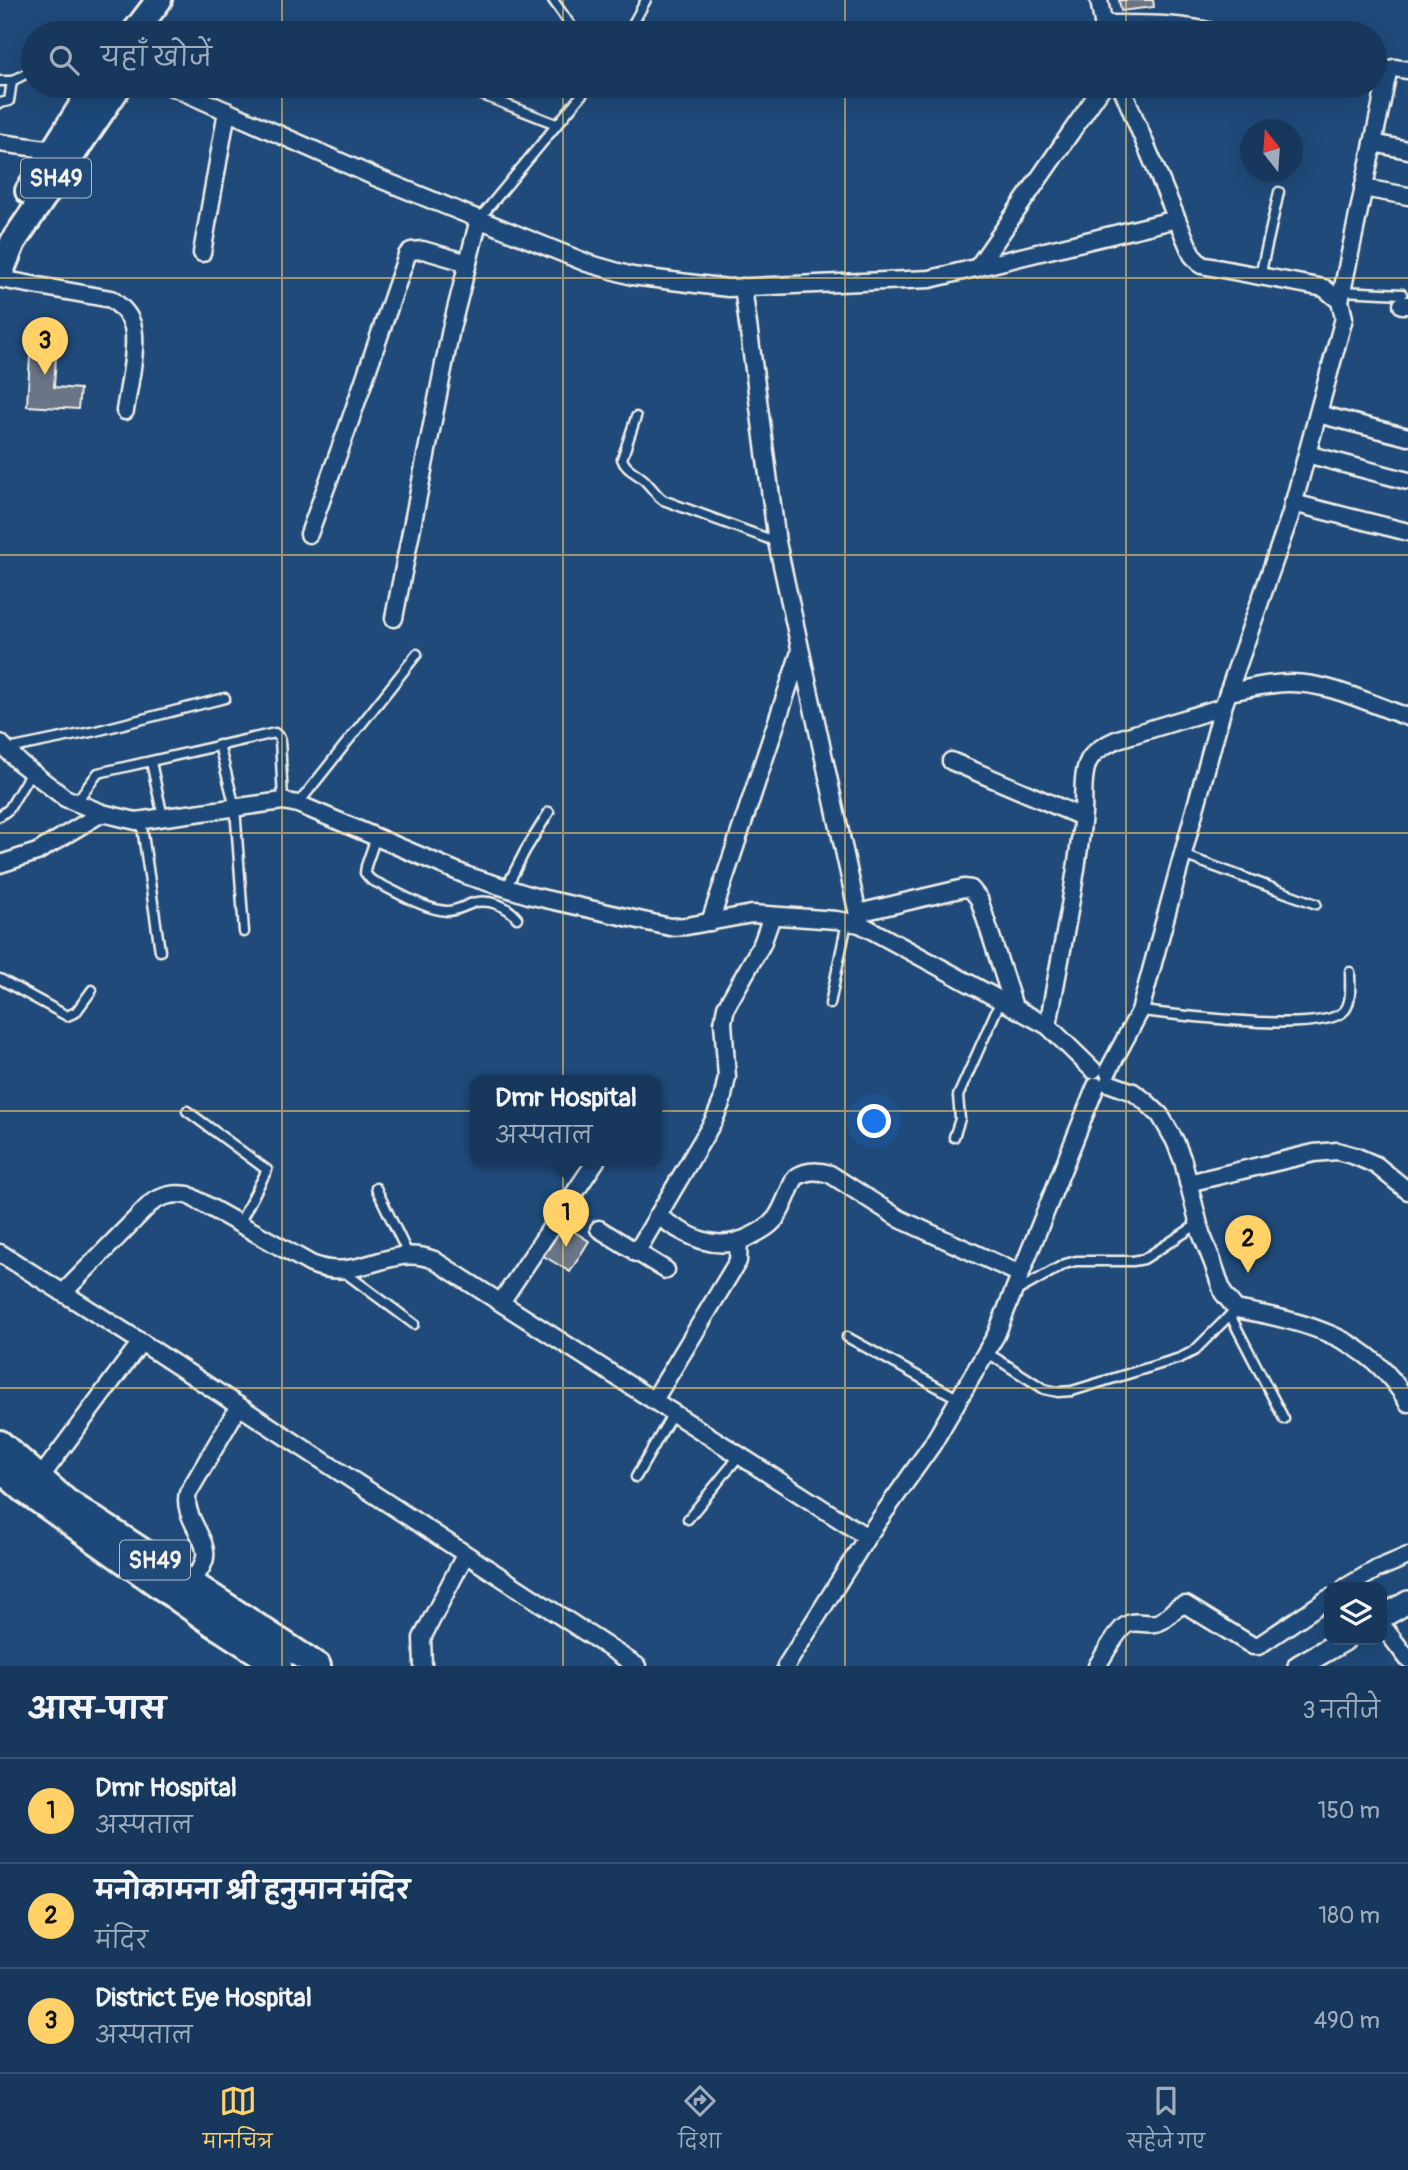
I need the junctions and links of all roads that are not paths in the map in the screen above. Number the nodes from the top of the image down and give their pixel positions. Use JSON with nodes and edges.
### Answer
{"nodes":[{"id":1,"x":159,"y":0,"type":"edge"},
{"id":2,"x":178,"y":0,"type":"edge"},
{"id":3,"x":553,"y":0,"type":"edge"},
{"id":4,"x":646,"y":0,"type":"edge"},
{"id":5,"x":1099,"y":0,"type":"edge"},
{"id":6,"x":143,"y":21,"type":"edge"},
{"id":7,"x":163,"y":21,"type":"edge"},
{"id":8,"x":568,"y":21,"type":"edge"},
{"id":9,"x":635,"y":21,"type":"edge"},
{"id":10,"x":1103,"y":21,"type":"edge"},
{"id":11,"x":1408,"y":70,"type":"edge"},
{"id":12,"x":21,"y":76,"type":"edge"},
{"id":13,"x":1387,"y":77,"type":"edge"},
{"id":14,"x":0,"y":81,"type":"edge"},
{"id":15,"x":12,"y":81,"type":"junction"},
{"id":16,"x":86,"y":98,"type":"edge"},
{"id":17,"x":111,"y":98,"type":"edge"},
{"id":18,"x":197,"y":98,"type":"edge"},
{"id":19,"x":490,"y":98,"type":"edge"},
{"id":20,"x":579,"y":98,"type":"edge"},
{"id":21,"x":1095,"y":98,"type":"edge"},
{"id":22,"x":1126,"y":98,"type":"edge"},
{"id":23,"x":1383,"y":98,"type":"edge"},
{"id":24,"x":0,"y":103,"type":"edge"},
{"id":25,"x":227,"y":111,"type":"junction"},
{"id":26,"x":556,"y":124,"type":"junction"},
{"id":27,"x":0,"y":143,"type":"edge"},
{"id":28,"x":1373,"y":143,"type":"junction"},
{"id":29,"x":54,"y":150,"type":"junction"},
{"id":30,"x":1408,"y":150,"type":"edge"},
{"id":31,"x":1363,"y":188,"type":"junction"},
{"id":32,"x":1279,"y":192,"type":"dead end"},
{"id":33,"x":1408,"y":196,"type":"edge"},
{"id":34,"x":479,"y":219,"type":"junction"},
{"id":35,"x":1177,"y":219,"type":"junction"},
{"id":36,"x":0,"y":236,"type":"edge"},
{"id":37,"x":202,"y":253,"type":"dead end"},
{"id":38,"x":468,"y":263,"type":"junction"},
{"id":39,"x":977,"y":268,"type":"junction"},
{"id":40,"x":0,"y":274,"type":"edge"},
{"id":41,"x":1260,"y":276,"type":"junction"},
{"id":42,"x":0,"y":279,"type":"edge"},
{"id":43,"x":743,"y":287,"type":"junction"},
{"id":44,"x":1341,"y":296,"type":"junction"},
{"id":45,"x":1404,"y":302,"type":"edge"},
{"id":46,"x":125,"y":411,"type":"dead end"},
{"id":47,"x":1318,"y":414,"type":"junction"},
{"id":48,"x":636,"y":417,"type":"dead end"},
{"id":49,"x":1408,"y":437,"type":"edge"},
{"id":50,"x":1307,"y":454,"type":"junction"},
{"id":51,"x":1408,"y":481,"type":"edge"},
{"id":52,"x":1293,"y":503,"type":"junction"},
{"id":53,"x":1408,"y":532,"type":"edge"},
{"id":54,"x":309,"y":534,"type":"dead end"},
{"id":55,"x":777,"y":542,"type":"junction"},
{"id":56,"x":394,"y":618,"type":"dead end"},
{"id":57,"x":800,"y":650,"type":"junction"},
{"id":58,"x":417,"y":654,"type":"dead end"},
{"id":59,"x":225,"y":698,"type":"dead end"},
{"id":60,"x":1226,"y":699,"type":"junction"},
{"id":61,"x":1408,"y":718,"type":"edge"},
{"id":62,"x":219,"y":745,"type":"junction"},
{"id":63,"x":4,"y":746,"type":"edge"},
{"id":64,"x":951,"y":761,"type":"dead end"},
{"id":65,"x":151,"y":762,"type":"junction"},
{"id":66,"x":31,"y":772,"type":"junction"},
{"id":67,"x":76,"y":802,"type":"junction"},
{"id":68,"x":290,"y":802,"type":"junction"},
{"id":69,"x":235,"y":807,"type":"junction"},
{"id":70,"x":549,"y":812,"type":"dead end"},
{"id":71,"x":102,"y":813,"type":"junction"},
{"id":72,"x":0,"y":816,"type":"edge"},
{"id":73,"x":163,"y":817,"type":"junction"},
{"id":74,"x":1083,"y":817,"type":"junction"},
{"id":75,"x":141,"y":820,"type":"junction"},
{"id":76,"x":376,"y":837,"type":"junction"},
{"id":77,"x":1183,"y":855,"type":"junction"},
{"id":78,"x":0,"y":864,"type":"edge"},
{"id":79,"x":506,"y":888,"type":"junction"},
{"id":80,"x":1316,"y":904,"type":"dead end"},
{"id":81,"x":772,"y":916,"type":"junction"},
{"id":82,"x":517,"y":918,"type":"dead end"},
{"id":83,"x":855,"y":920,"type":"junction"},
{"id":84,"x":709,"y":922,"type":"junction"},
{"id":85,"x":244,"y":932,"type":"dead end"},
{"id":86,"x":160,"y":951,"type":"dead end"},
{"id":87,"x":1350,"y":972,"type":"dead end"},
{"id":88,"x":0,"y":979,"type":"edge"},
{"id":89,"x":92,"y":990,"type":"dead end"},
{"id":90,"x":1007,"y":1003,"type":"junction"},
{"id":91,"x":831,"y":1004,"type":"dead end"},
{"id":92,"x":1140,"y":1011,"type":"junction"},
{"id":93,"x":1048,"y":1026,"type":"junction"},
{"id":94,"x":1101,"y":1077,"type":"junction"},
{"id":95,"x":187,"y":1111,"type":"dead end"},
{"id":96,"x":954,"y":1137,"type":"dead end"},
{"id":97,"x":593,"y":1166,"type":"edge"},
{"id":98,"x":1188,"y":1183,"type":"junction"},
{"id":99,"x":376,"y":1188,"type":"dead end"},
{"id":100,"x":1408,"y":1191,"type":"edge"},
{"id":101,"x":657,"y":1216,"type":"junction"},
{"id":102,"x":240,"y":1222,"type":"junction"},
{"id":103,"x":1198,"y":1224,"type":"junction"},
{"id":104,"x":599,"y":1229,"type":"dead end"},
{"id":105,"x":739,"y":1242,"type":"junction"},
{"id":106,"x":0,"y":1253,"type":"edge"},
{"id":107,"x":636,"y":1253,"type":"junction"},
{"id":108,"x":408,"y":1254,"type":"junction"},
{"id":109,"x":666,"y":1270,"type":"dead end"},
{"id":110,"x":342,"y":1271,"type":"junction"},
{"id":111,"x":1020,"y":1274,"type":"junction"},
{"id":112,"x":64,"y":1293,"type":"junction"},
{"id":113,"x":1012,"y":1294,"type":"junction"},
{"id":114,"x":501,"y":1302,"type":"junction"},
{"id":115,"x":1233,"y":1312,"type":"junction"},
{"id":116,"x":414,"y":1324,"type":"dead end"},
{"id":117,"x":847,"y":1338,"type":"dead end"},
{"id":118,"x":141,"y":1342,"type":"junction"},
{"id":119,"x":986,"y":1352,"type":"junction"},
{"id":120,"x":959,"y":1399,"type":"junction"},
{"id":121,"x":1407,"y":1399,"type":"edge"},
{"id":122,"x":654,"y":1400,"type":"junction"},
{"id":123,"x":239,"y":1406,"type":"junction"},
{"id":124,"x":674,"y":1412,"type":"junction"},
{"id":125,"x":1283,"y":1419,"type":"dead end"},
{"id":126,"x":0,"y":1443,"type":"edge"},
{"id":127,"x":740,"y":1455,"type":"junction"},
{"id":128,"x":0,"y":1469,"type":"edge"},
{"id":129,"x":636,"y":1477,"type":"dead end"},
{"id":130,"x":40,"y":1478,"type":"junction"},
{"id":131,"x":688,"y":1519,"type":"dead end"},
{"id":132,"x":867,"y":1536,"type":"junction"},
{"id":133,"x":465,"y":1555,"type":"junction"},
{"id":134,"x":1408,"y":1556,"type":"edge"},
{"id":135,"x":1355,"y":1582,"type":"edge"},
{"id":136,"x":190,"y":1583,"type":"junction"},
{"id":137,"x":1324,"y":1601,"type":"edge"},
{"id":138,"x":1408,"y":1602,"type":"edge"},
{"id":139,"x":1387,"y":1614,"type":"edge"},
{"id":140,"x":1387,"y":1632,"type":"edge"},
{"id":141,"x":1336,"y":1645,"type":"edge"},
{"id":142,"x":1408,"y":1659,"type":"edge"},
{"id":143,"x":279,"y":1666,"type":"edge"},
{"id":144,"x":318,"y":1666,"type":"edge"},
{"id":145,"x":423,"y":1666,"type":"edge"},
{"id":146,"x":637,"y":1666,"type":"edge"},
{"id":147,"x":786,"y":1666,"type":"edge"},
{"id":148,"x":1097,"y":1666,"type":"edge"},
{"id":149,"x":1300,"y":1666,"type":"edge"}],
"edges":[{"from":1,"to":6,"type":"main road"},
{"from":2,"to":7,"type":"main road"},
{"from":3,"to":8,"type":"lane"},
{"from":4,"to":9,"type":"lane"},
{"from":5,"to":10,"type":"street"},
{"from":11,"to":13,"type":"street"},
{"from":12,"to":15,"type":"lane"},
{"from":14,"to":15,"type":"lane"},
{"from":15,"to":24,"type":"lane"},
{"from":16,"to":29,"type":"main road","number":"SH49"},
{"from":17,"to":40,"type":"main road","number":"SH49"},
{"from":18,"to":25,"type":"street"},
{"from":19,"to":26,"type":"lane"},
{"from":20,"to":26,"type":"lane"},
{"from":21,"to":39,"type":"street"},
{"from":22,"to":35,"type":"street"},
{"from":23,"to":28,"type":"street"},
{"from":25,"to":34,"type":"street"},
{"from":25,"to":37,"type":"street"},
{"from":26,"to":34,"type":"lane"},
{"from":27,"to":29,"type":"street"},
{"from":28,"to":30,"type":"street"},
{"from":28,"to":31,"type":"street"},
{"from":29,"to":36,"type":"main road","number":"SH49"},
{"from":31,"to":33,"type":"street"},
{"from":31,"to":44,"type":"street"},
{"from":32,"to":41,"type":"lane"},
{"from":34,"to":38,"type":"street"},
{"from":34,"to":43,"type":"street"},
{"from":35,"to":39,"type":"street"},
{"from":35,"to":41,"type":"street"},
{"from":38,"to":54,"type":"street"},
{"from":38,"to":56,"type":"street"},
{"from":39,"to":43,"type":"street"},
{"from":41,"to":44,"type":"street"},
{"from":42,"to":46,"type":"street"},
{"from":43,"to":55,"type":"street"},
{"from":44,"to":45,"type":"lane"},
{"from":44,"to":47,"type":"street"},
{"from":47,"to":49,"type":"street"},
{"from":47,"to":50,"type":"street"},
{"from":48,"to":55,"type":"lane"},
{"from":50,"to":51,"type":"street"},
{"from":50,"to":52,"type":"street"},
{"from":52,"to":53,"type":"street"},
{"from":52,"to":60,"type":"street"},
{"from":55,"to":57,"type":"street"},
{"from":57,"to":83,"type":"street"},
{"from":57,"to":84,"type":"street"},
{"from":58,"to":68,"type":"lane"},
{"from":59,"to":63,"type":"lane"},
{"from":60,"to":61,"type":"street"},
{"from":60,"to":74,"type":"street"},
{"from":60,"to":77,"type":"street"},
{"from":62,"to":65,"type":"lane"},
{"from":62,"to":68,"type":"lane"},
{"from":62,"to":69,"type":"lane"},
{"from":63,"to":66,"type":"street"},
{"from":64,"to":74,"type":"street"},
{"from":65,"to":67,"type":"lane"},
{"from":65,"to":73,"type":"lane"},
{"from":66,"to":67,"type":"street"},
{"from":66,"to":72,"type":"lane"},
{"from":67,"to":71,"type":"street"},
{"from":68,"to":69,"type":"street"},
{"from":68,"to":76,"type":"street"},
{"from":69,"to":73,"type":"street"},
{"from":69,"to":85,"type":"lane"},
{"from":70,"to":79,"type":"lane"},
{"from":71,"to":75,"type":"street"},
{"from":71,"to":78,"type":"street"},
{"from":73,"to":75,"type":"street"},
{"from":74,"to":93,"type":"street"},
{"from":75,"to":86,"type":"lane"},
{"from":76,"to":79,"type":"street"},
{"from":76,"to":82,"type":"lane"},
{"from":77,"to":80,"type":"lane"},
{"from":77,"to":92,"type":"street"},
{"from":79,"to":84,"type":"street"},
{"from":81,"to":83,"type":"street"},
{"from":81,"to":84,"type":"street"},
{"from":81,"to":101,"type":"street"},
{"from":83,"to":90,"type":"street"},
{"from":83,"to":90,"type":"street"},
{"from":83,"to":91,"type":"lane"},
{"from":87,"to":92,"type":"lane"},
{"from":88,"to":89,"type":"lane"},
{"from":90,"to":93,"type":"street"},
{"from":90,"to":96,"type":"lane"},
{"from":92,"to":94,"type":"street"},
{"from":93,"to":94,"type":"street"},
{"from":94,"to":98,"type":"street"},
{"from":94,"to":111,"type":"street"},
{"from":95,"to":102,"type":"lane"},
{"from":97,"to":114,"type":"street"},
{"from":98,"to":100,"type":"street"},
{"from":98,"to":103,"type":"street"},
{"from":99,"to":108,"type":"lane"},
{"from":101,"to":105,"type":"street"},
{"from":101,"to":107,"type":"street"},
{"from":102,"to":110,"type":"street"},
{"from":102,"to":112,"type":"street"},
{"from":103,"to":113,"type":"lane"},
{"from":103,"to":115,"type":"street"},
{"from":104,"to":107,"type":"street"},
{"from":105,"to":111,"type":"street"},
{"from":105,"to":122,"type":"street"},
{"from":106,"to":112,"type":"street"},
{"from":107,"to":109,"type":"street"},
{"from":108,"to":110,"type":"street"},
{"from":108,"to":114,"type":"street"},
{"from":110,"to":116,"type":"lane"},
{"from":111,"to":113,"type":"street"},
{"from":112,"to":118,"type":"street"},
{"from":113,"to":119,"type":"street"},
{"from":114,"to":122,"type":"street"},
{"from":115,"to":119,"type":"lane"},
{"from":115,"to":121,"type":"street"},
{"from":115,"to":125,"type":"lane"},
{"from":117,"to":120,"type":"lane"},
{"from":118,"to":123,"type":"street"},
{"from":118,"to":130,"type":"street"},
{"from":119,"to":120,"type":"street"},
{"from":120,"to":132,"type":"street"},
{"from":122,"to":124,"type":"street"},
{"from":123,"to":133,"type":"street"},
{"from":123,"to":136,"type":"street"},
{"from":124,"to":127,"type":"street"},
{"from":124,"to":129,"type":"lane"},
{"from":126,"to":130,"type":"main road","number":"SH49"},
{"from":127,"to":131,"type":"lane"},
{"from":127,"to":132,"type":"street"},
{"from":128,"to":143,"type":"main road","number":"SH49"},
{"from":130,"to":136,"type":"main road","number":"SH49"},
{"from":132,"to":147,"type":"street"},
{"from":133,"to":145,"type":"street"},
{"from":133,"to":146,"type":"street"},
{"from":134,"to":135,"type":"street"},
{"from":136,"to":144,"type":"main road","number":"SH49"},
{"from":137,"to":148,"type":"street"},
{"from":138,"to":139,"type":"main road"},
{"from":140,"to":142,"type":"street"},
{"from":141,"to":149,"type":"main road"}]}
